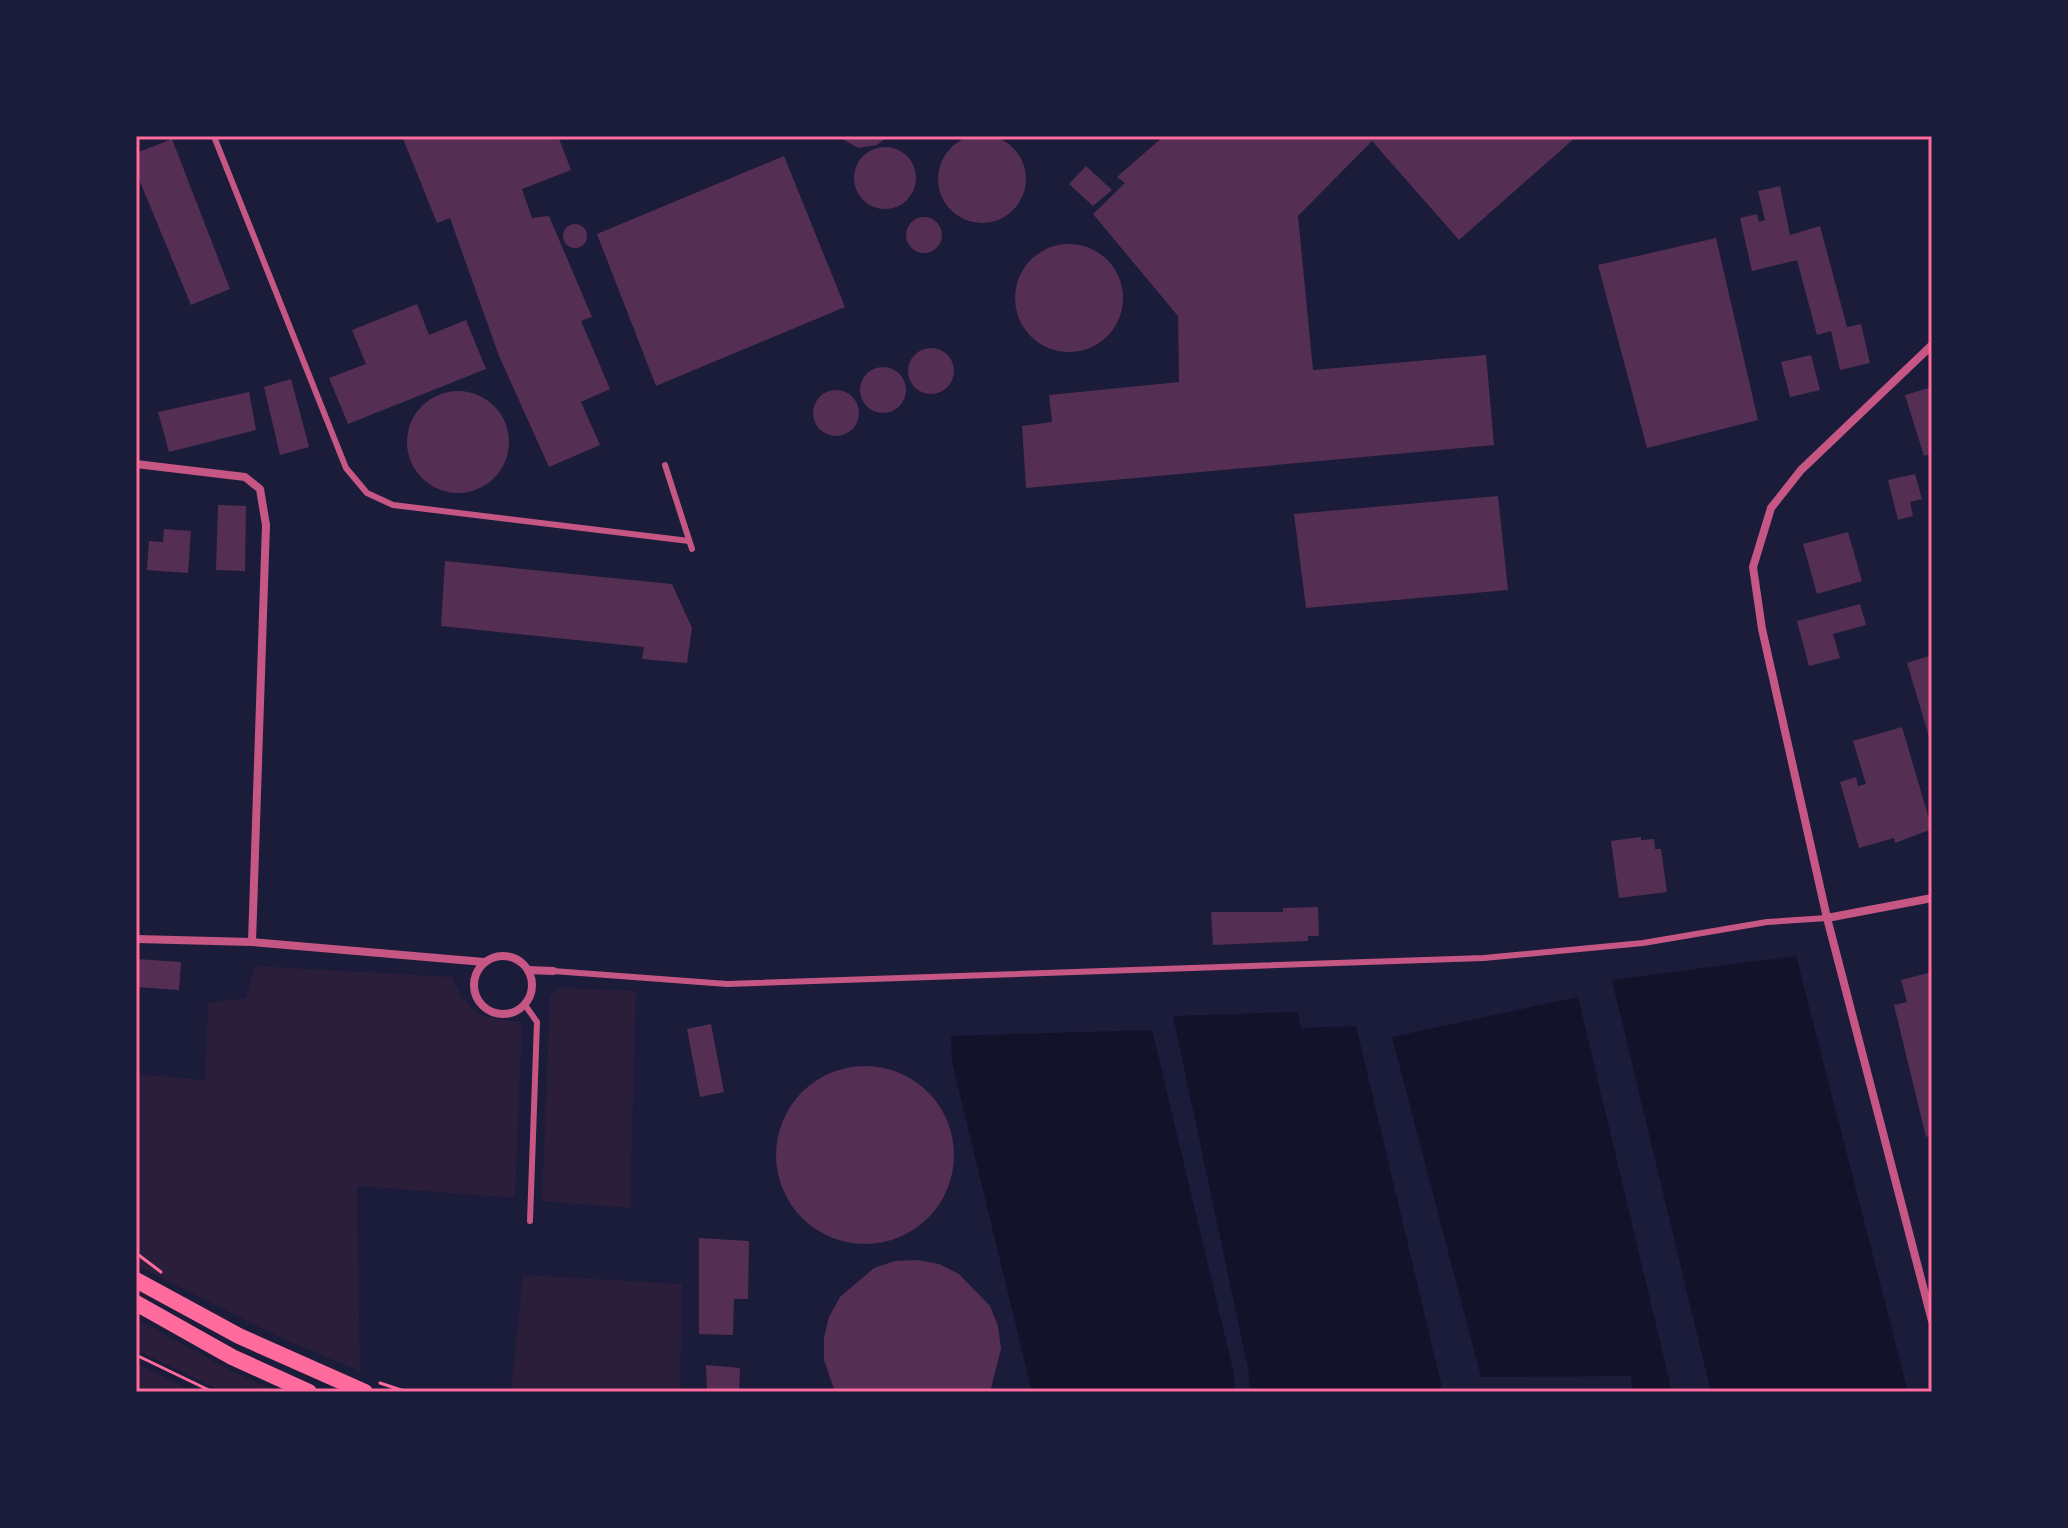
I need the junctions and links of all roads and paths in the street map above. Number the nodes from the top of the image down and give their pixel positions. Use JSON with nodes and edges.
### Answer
{"nodes":[{"id":1,"x":215,"y":139,"type":"dead end"},
{"id":2,"x":1932,"y":345,"type":"edge"},
{"id":3,"x":136,"y":464,"type":"edge"},
{"id":4,"x":665,"y":465,"type":"dead end"},
{"id":5,"x":689,"y":541,"type":"junction"},
{"id":6,"x":692,"y":549,"type":"dead end"},
{"id":7,"x":1932,"y":898,"type":"edge"},
{"id":8,"x":1827,"y":918,"type":"junction"},
{"id":9,"x":136,"y":939,"type":"edge"},
{"id":10,"x":252,"y":942,"type":"junction"},
{"id":11,"x":484,"y":962,"type":"junction"},
{"id":12,"x":528,"y":970,"type":"junction"},
{"id":13,"x":553,"y":971,"type":"joint"},
{"id":14,"x":525,"y":1005,"type":"junction"},
{"id":15,"x":530,"y":1221,"type":"dead end"},
{"id":16,"x":136,"y":1280,"type":"edge"},
{"id":17,"x":1929,"y":1300,"type":"edge"},
{"id":18,"x":136,"y":1303,"type":"edge"},
{"id":19,"x":1932,"y":1321,"type":"edge"},
{"id":20,"x":136,"y":1355,"type":"edge"},
{"id":21,"x":213,"y":1392,"type":"edge"},
{"id":22,"x":309,"y":1392,"type":"edge"},
{"id":23,"x":365,"y":1392,"type":"edge"}],
"edges":[{"from":1,"to":5,"type":"lane"},
{"from":2,"to":8,"type":"street"},
{"from":3,"to":10,"type":"street"},
{"from":4,"to":5,"type":"lane"},
{"from":5,"to":6,"type":"lane"},
{"from":7,"to":8,"type":"street"},
{"from":8,"to":13,"type":"lane"},
{"from":8,"to":17,"type":"street"},
{"from":9,"to":10,"type":"street"},
{"from":10,"to":11,"type":"street"},
{"from":11,"to":12,"type":"street"},
{"from":11,"to":14,"type":"street"},
{"from":12,"to":13,"type":"street"},
{"from":12,"to":14,"type":"street"},
{"from":14,"to":15,"type":"lane"},
{"from":16,"to":23,"type":"main road"},
{"from":17,"to":19,"type":"street"},
{"from":18,"to":22,"type":"main road"},
{"from":20,"to":21,"type":"path"}]}
